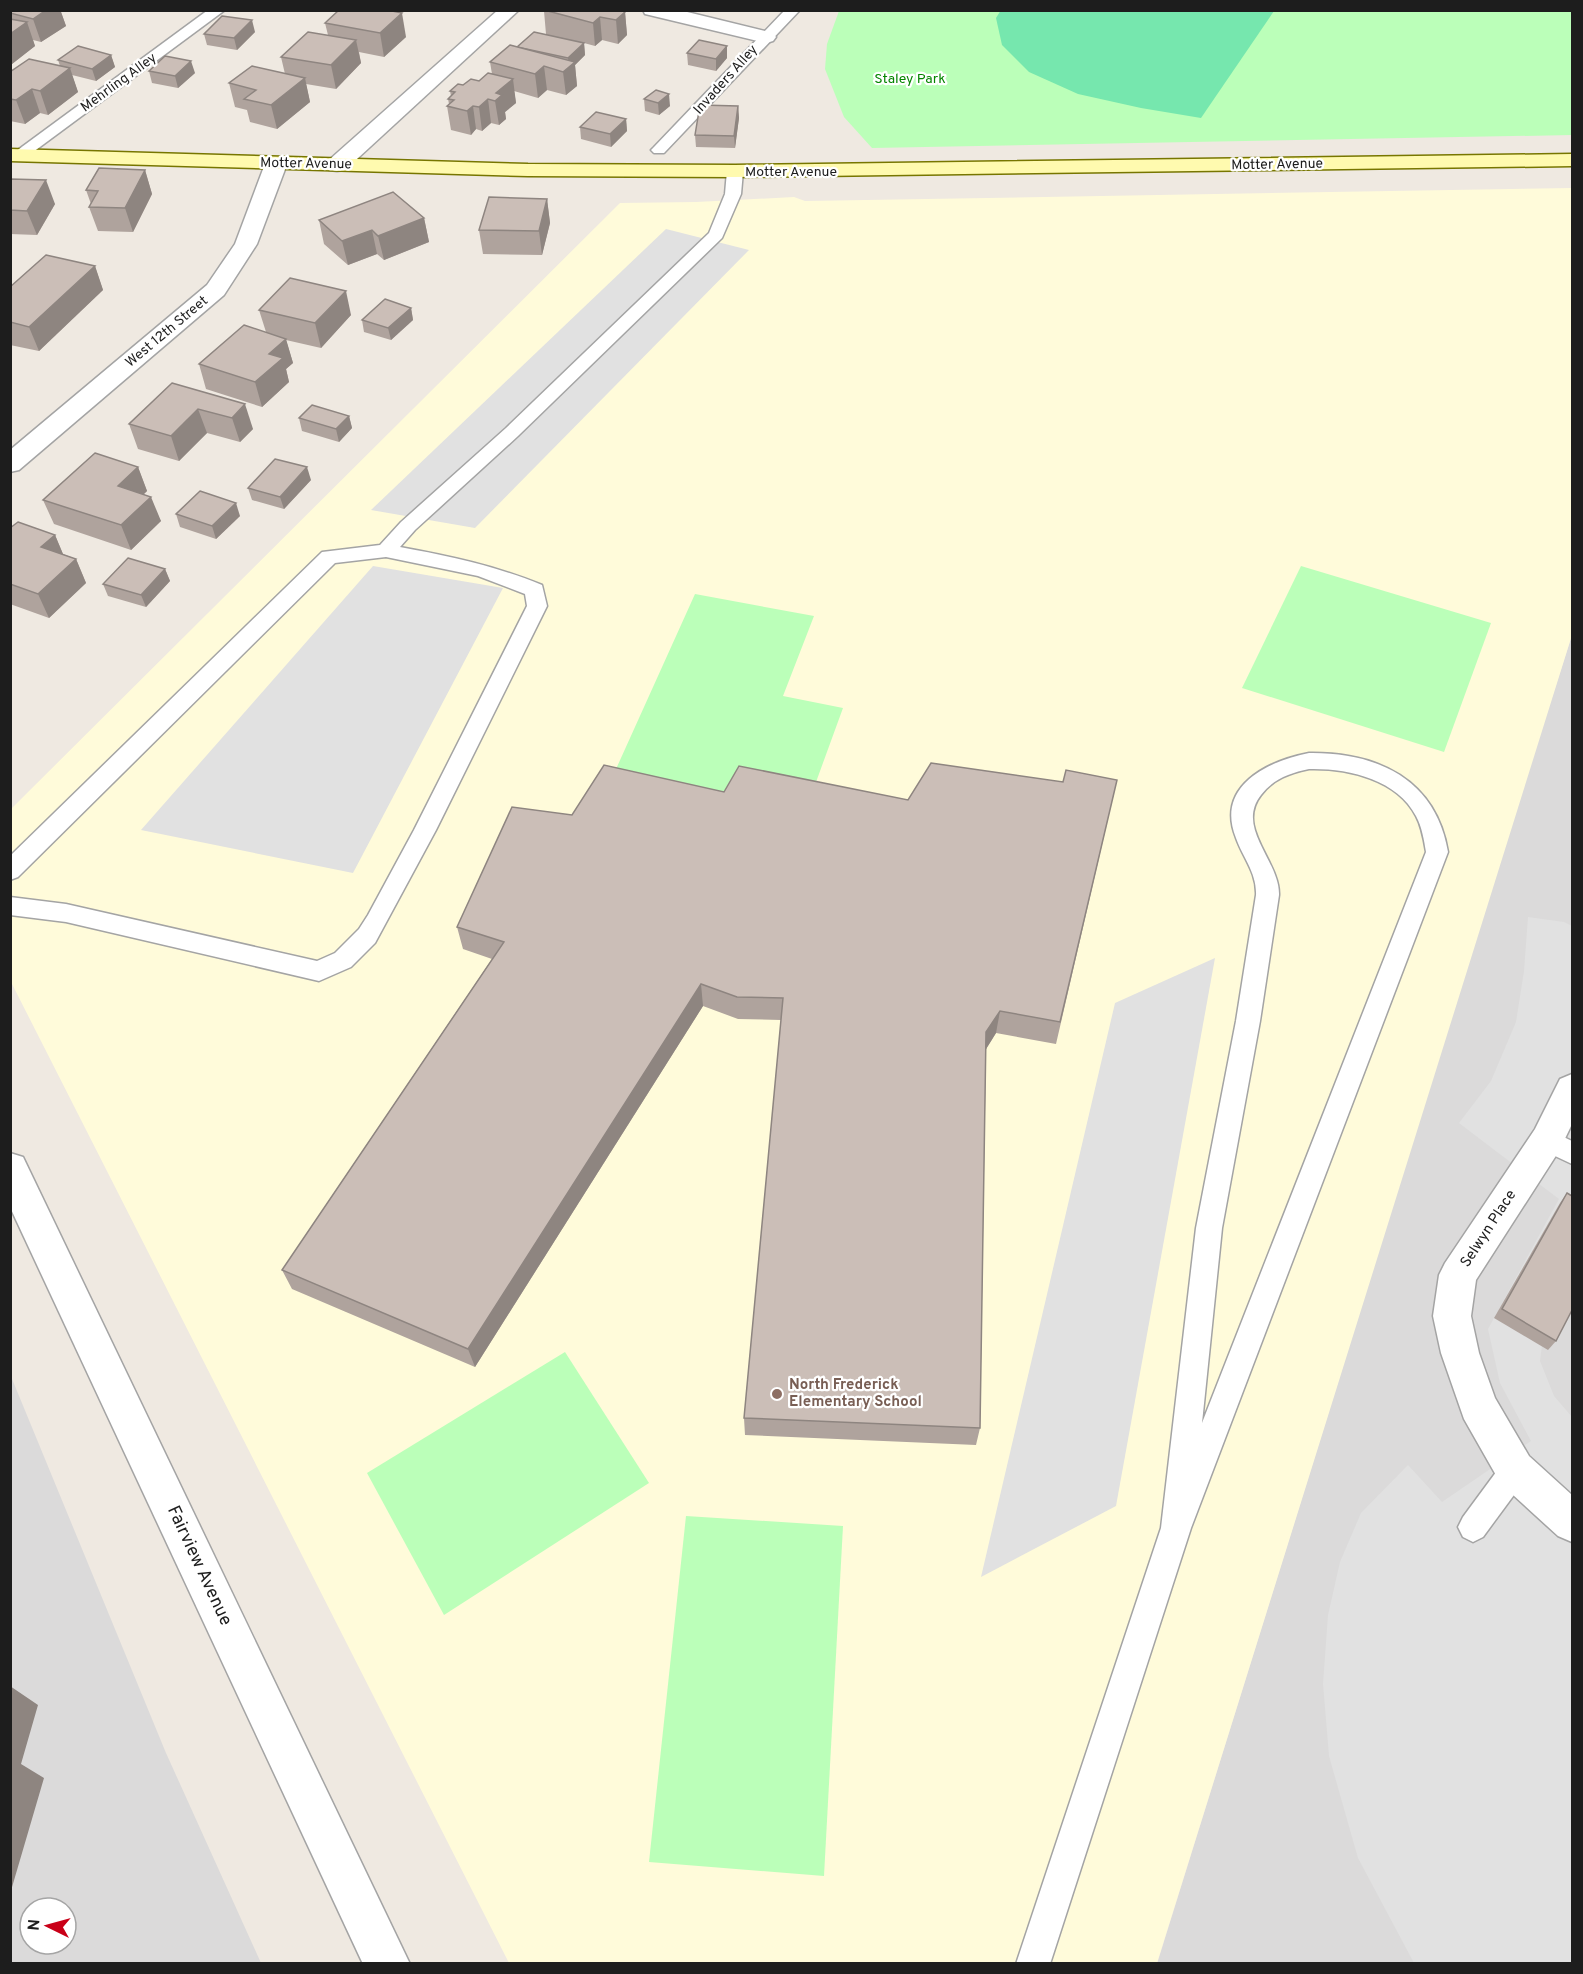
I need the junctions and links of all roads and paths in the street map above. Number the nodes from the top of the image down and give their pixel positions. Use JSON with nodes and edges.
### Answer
{"nodes":[{"id":1,"x":218,"y":10,"type":"edge"},
{"id":2,"x":510,"y":10,"type":"edge"},
{"id":3,"x":652,"y":10,"type":"edge"},
{"id":4,"x":793,"y":10,"type":"edge"},
{"id":5,"x":766,"y":37,"type":"junction"},
{"id":6,"x":659,"y":150,"type":"dead end"},
{"id":7,"x":15,"y":155,"type":"edge"},
{"id":8,"x":1572,"y":160,"type":"edge"},
{"id":9,"x":276,"y":164,"type":"junction"},
{"id":10,"x":337,"y":165,"type":"junction"},
{"id":11,"x":735,"y":171,"type":"junction"},
{"id":12,"x":10,"y":464,"type":"edge"},
{"id":13,"x":386,"y":550,"type":"junction"},
{"id":14,"x":10,"y":871,"type":"edge"},
{"id":15,"x":10,"y":906,"type":"edge"},
{"id":16,"x":1572,"y":1089,"type":"edge"},
{"id":17,"x":1560,"y":1147,"type":"edge"},
{"id":18,"x":10,"y":1167,"type":"edge"},
{"id":19,"x":1515,"y":1470,"type":"junction"},
{"id":20,"x":1572,"y":1522,"type":"edge"},
{"id":21,"x":1473,"y":1527,"type":"dead end"},
{"id":22,"x":1176,"y":1528,"type":"junction"},
{"id":23,"x":387,"y":1964,"type":"edge"},
{"id":24,"x":1033,"y":1964,"type":"edge"}],
"edges":[{"from":1,"to":7,"type":"lane","name":"Mehrling Alley"},
{"from":2,"to":10,"type":"street"},
{"from":3,"to":5,"type":"street"},
{"from":4,"to":5,"type":"lane","name":"Invaders Alley"},
{"from":5,"to":6,"type":"lane","name":"Invaders Alley"},
{"from":7,"to":9,"type":"main road","name":"Motter Avenue"},
{"from":8,"to":11,"type":"main road","name":"Motter Avenue"},
{"from":9,"to":10,"type":"main road","name":"Motter Avenue"},
{"from":9,"to":12,"type":"street","name":"West 12th Street"},
{"from":10,"to":11,"type":"main road","name":"Motter Avenue"},
{"from":11,"to":13,"type":"lane"},
{"from":13,"to":14,"type":"lane"},
{"from":13,"to":15,"type":"lane"},
{"from":16,"to":17,"type":"street","name":"Selwyn Place"},
{"from":17,"to":19,"type":"street","name":"Selwyn Place"},
{"from":18,"to":23,"type":"street","name":"Fairview Avenue"},
{"from":19,"to":20,"type":"street","name":"Selwyn Place"},
{"from":19,"to":21,"type":"lane"},
{"from":22,"to":22,"type":"lane"},
{"from":22,"to":24,"type":"lane"}]}
